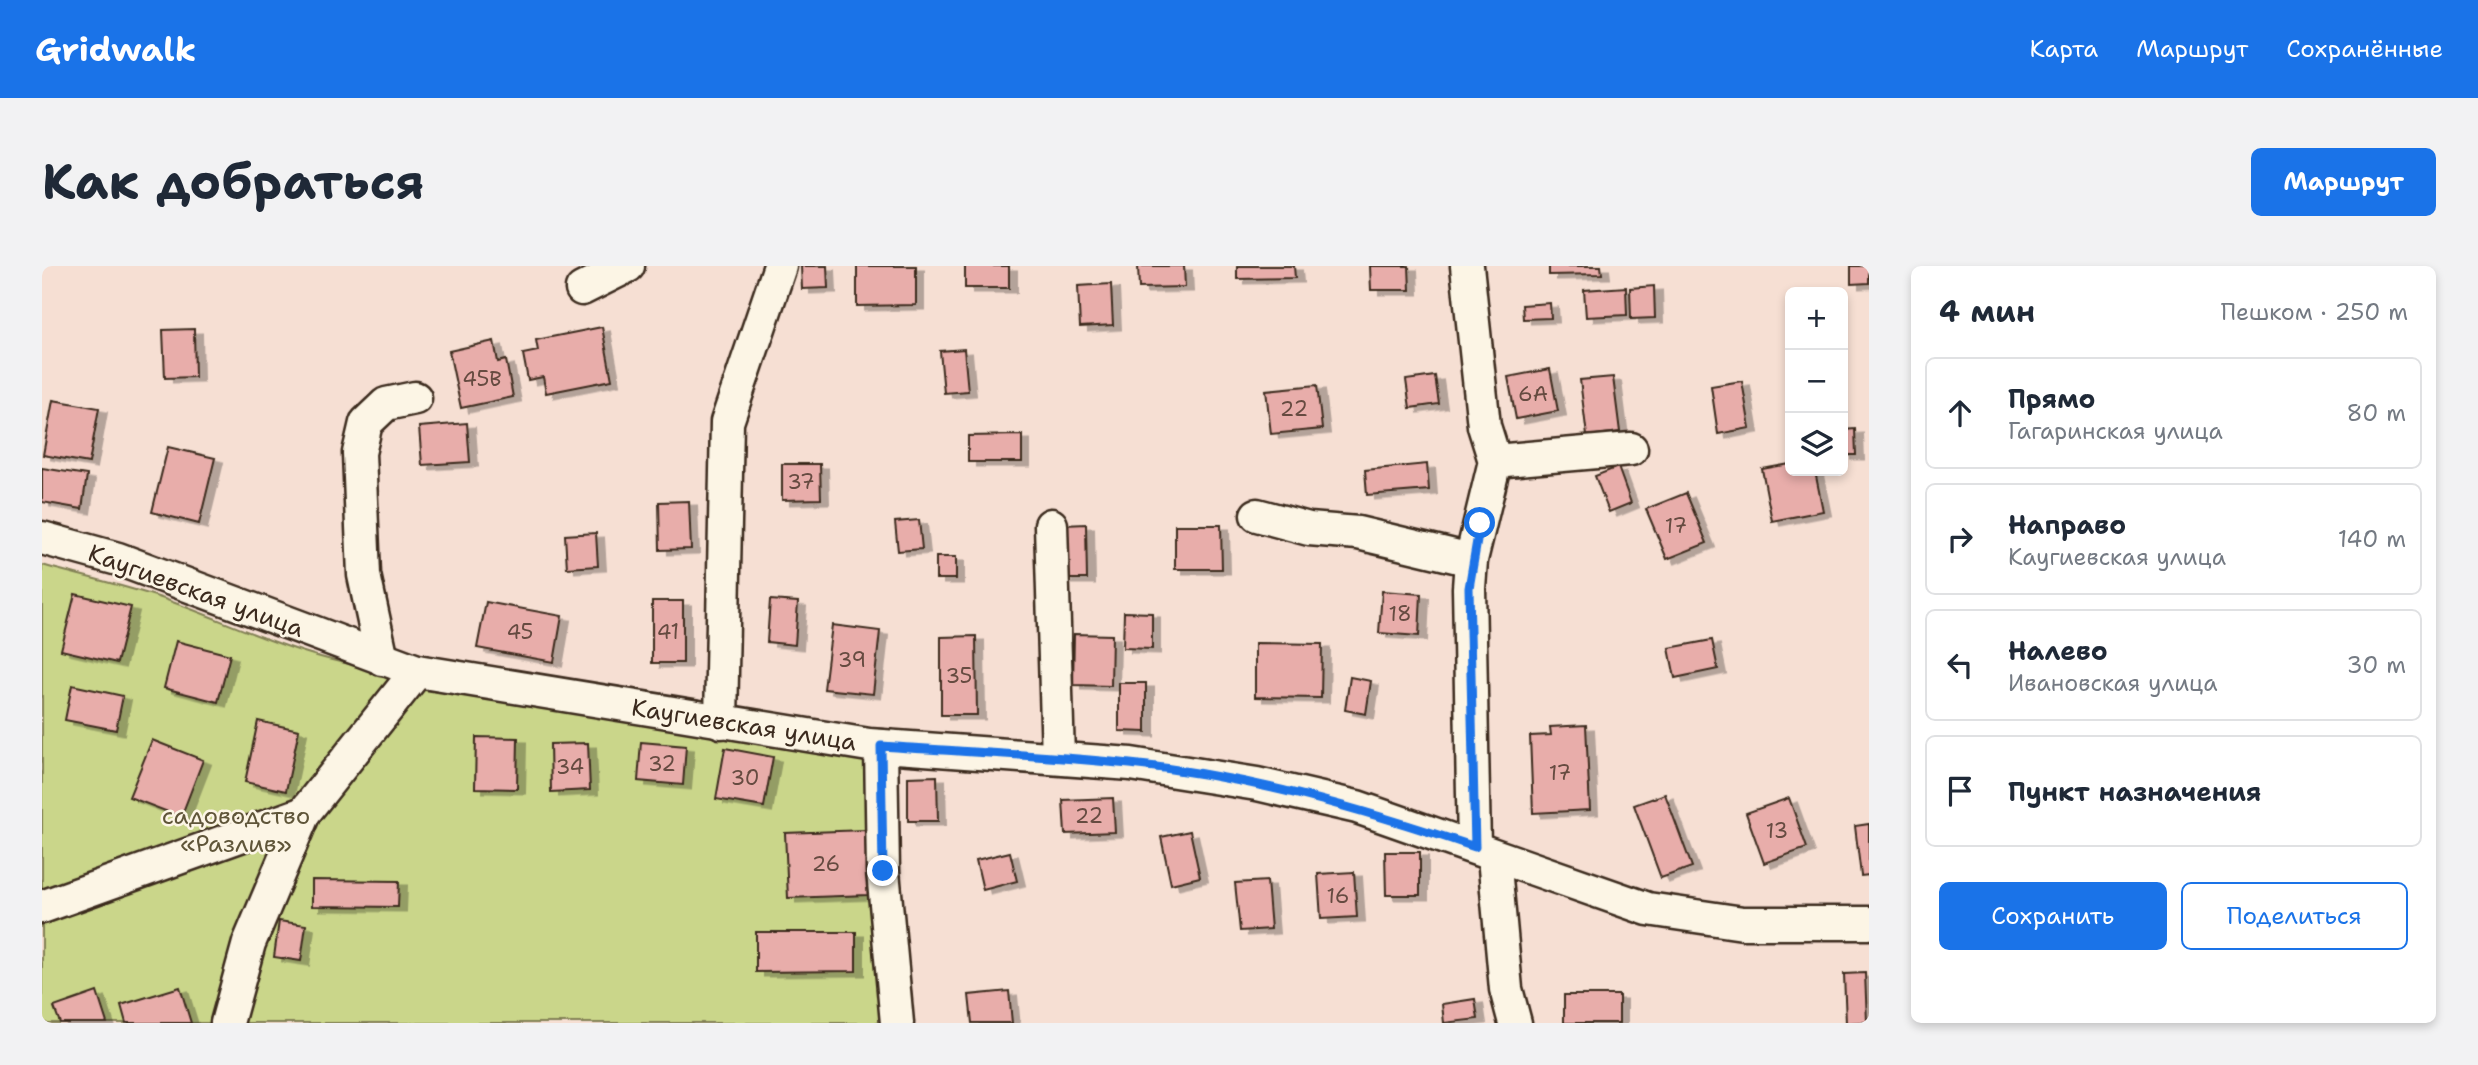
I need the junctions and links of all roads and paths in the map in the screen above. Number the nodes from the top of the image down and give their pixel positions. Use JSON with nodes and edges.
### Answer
{"nodes":[{"id":1,"x":628,"y":266,"type":"edge"},
{"id":2,"x":780,"y":266,"type":"edge"},
{"id":3,"x":1467,"y":266,"type":"edge"},
{"id":4,"x":582,"y":289,"type":"dead end"},
{"id":5,"x":415,"y":398,"type":"dead end"},
{"id":6,"x":1631,"y":449,"type":"dead end"},
{"id":7,"x":1495,"y":461,"type":"junction"},
{"id":8,"x":1257,"y":515,"type":"dead end"},
{"id":9,"x":1051,"y":525,"type":"dead end"},
{"id":10,"x":42,"y":538,"type":"edge"},
{"id":11,"x":1471,"y":561,"type":"junction"},
{"id":12,"x":382,"y":659,"type":"junction"},
{"id":13,"x":417,"y":671,"type":"junction"},
{"id":14,"x":721,"y":722,"type":"junction"},
{"id":15,"x":881,"y":746,"type":"junction"},
{"id":16,"x":1058,"y":758,"type":"junction"},
{"id":17,"x":304,"y":813,"type":"junction"},
{"id":18,"x":1484,"y":852,"type":"junction"},
{"id":19,"x":42,"y":907,"type":"edge"},
{"id":20,"x":1869,"y":923,"type":"edge"},
{"id":21,"x":227,"y":1023,"type":"edge"},
{"id":22,"x":897,"y":1023,"type":"edge"},
{"id":23,"x":1516,"y":1023,"type":"edge"}],
"edges":[{"from":1,"to":4,"type":"street"},
{"from":2,"to":14,"type":"street"},
{"from":3,"to":7,"type":"street"},
{"from":5,"to":12,"type":"street"},
{"from":6,"to":7,"type":"street"},
{"from":7,"to":11,"type":"street"},
{"from":8,"to":11,"type":"street"},
{"from":9,"to":16,"type":"street"},
{"from":10,"to":12,"type":"street","name":"Каугиевская улица"},
{"from":11,"to":18,"type":"street"},
{"from":12,"to":13,"type":"street","name":"Каугиевская улица"},
{"from":13,"to":14,"type":"street","name":"Каугиевская улица"},
{"from":13,"to":17,"type":"street"},
{"from":14,"to":15,"type":"street","name":"Каугиевская улица"},
{"from":15,"to":16,"type":"street","name":"Каугиевская улица"},
{"from":15,"to":22,"type":"street"},
{"from":16,"to":18,"type":"street","name":"Каугиевская улица"},
{"from":17,"to":19,"type":"street"},
{"from":17,"to":21,"type":"street"},
{"from":18,"to":20,"type":"street","name":"Каугиевская улица"},
{"from":18,"to":23,"type":"street"}]}
